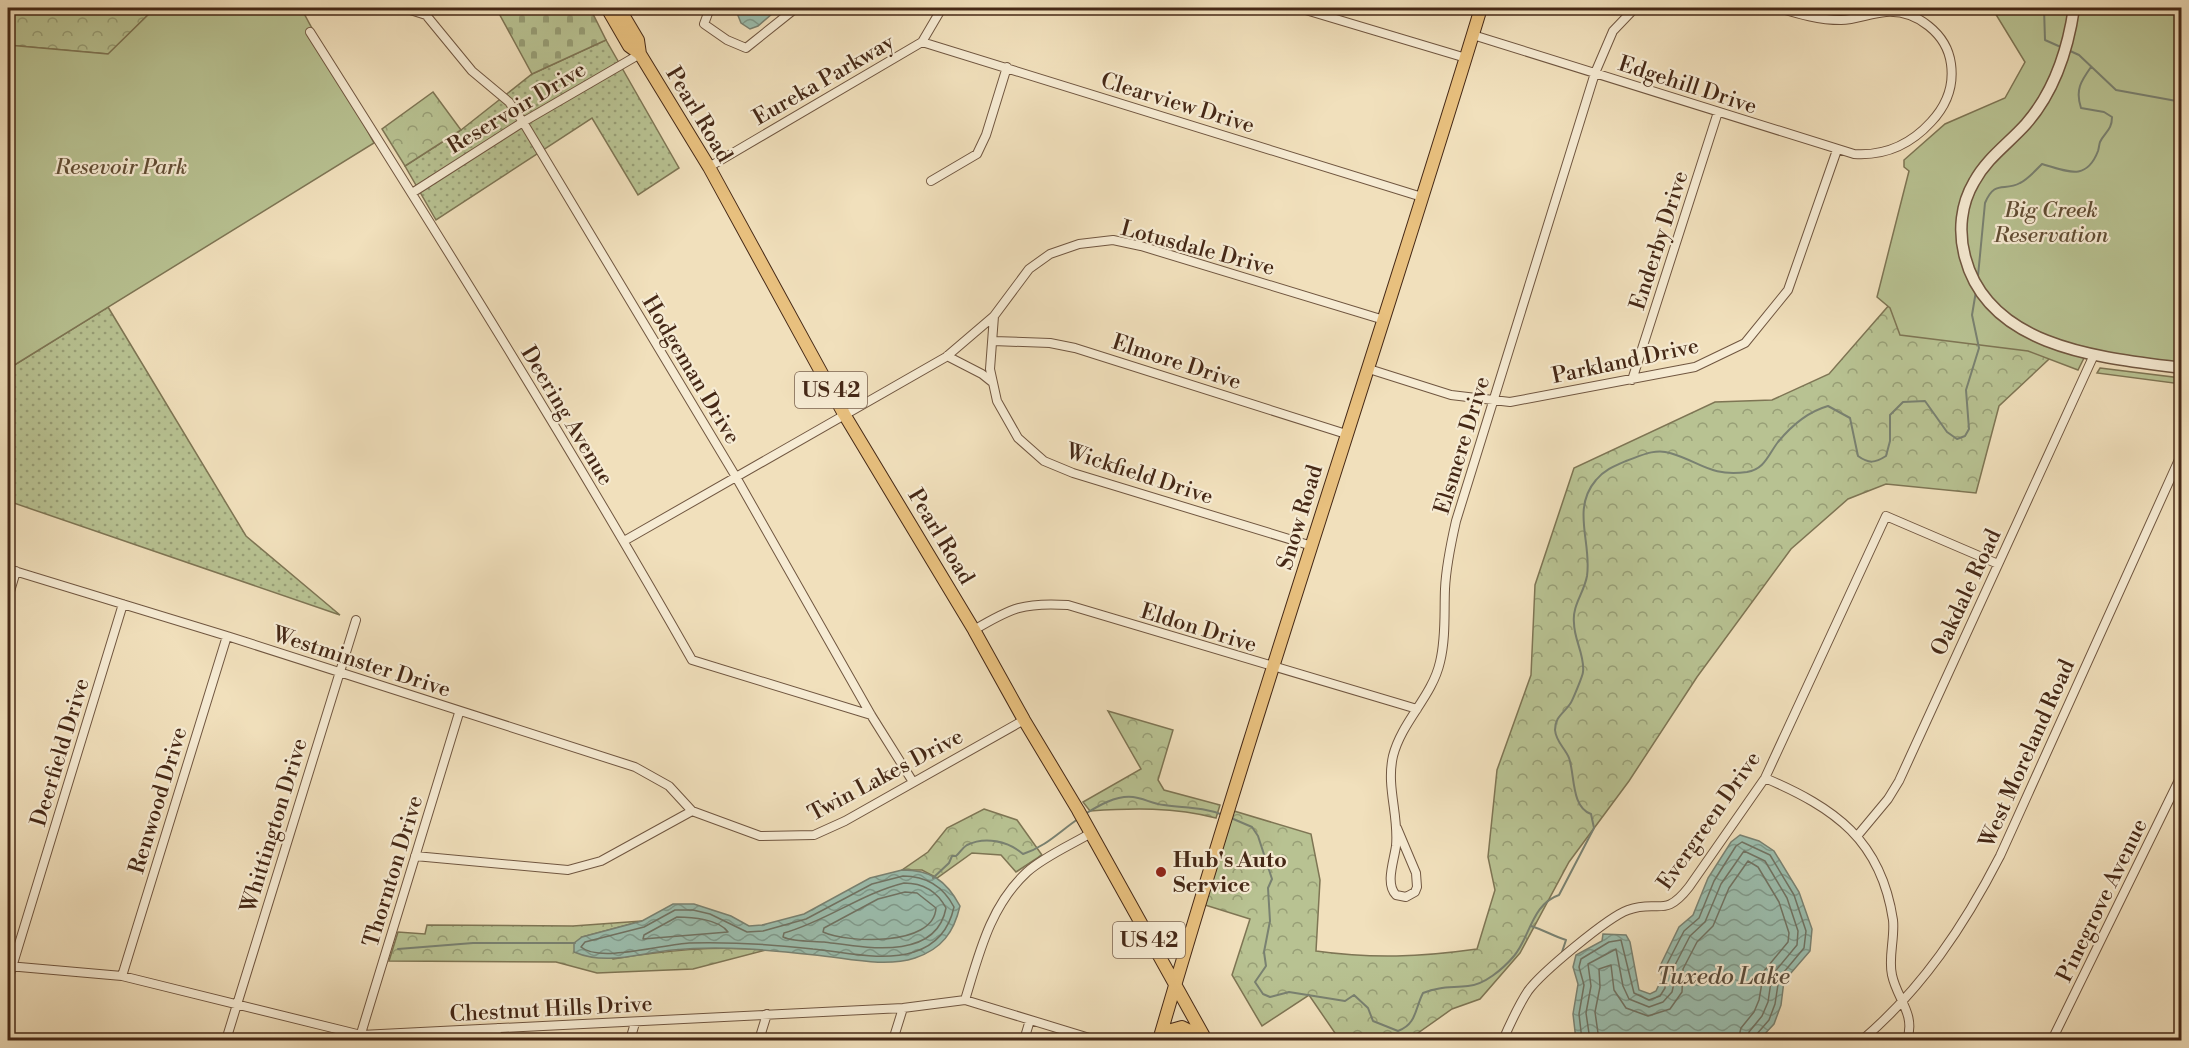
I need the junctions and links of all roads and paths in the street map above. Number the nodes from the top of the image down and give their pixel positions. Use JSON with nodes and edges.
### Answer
{"nodes":[{"id":1,"x":405,"y":8,"type":"edge"},
{"id":2,"x":607,"y":8,"type":"edge"},
{"id":3,"x":619,"y":8,"type":"edge"},
{"id":4,"x":710,"y":8,"type":"edge"},
{"id":5,"x":796,"y":8,"type":"edge"},
{"id":6,"x":942,"y":8,"type":"edge"},
{"id":7,"x":1299,"y":8,"type":"edge"},
{"id":8,"x":1481,"y":8,"type":"edge"},
{"id":9,"x":1635,"y":8,"type":"edge"},
{"id":10,"x":1779,"y":8,"type":"edge"},
{"id":11,"x":2073,"y":8,"type":"edge"},
{"id":12,"x":310,"y":32,"type":"dead end"},
{"id":13,"x":1473,"y":34,"type":"junction"},
{"id":14,"x":922,"y":42,"type":"junction"},
{"id":15,"x":640,"y":54,"type":"junction"},
{"id":16,"x":1466,"y":58,"type":"junction"},
{"id":17,"x":1007,"y":67,"type":"junction"},
{"id":18,"x":1595,"y":73,"type":"junction"},
{"id":19,"x":1718,"y":112,"type":"junction"},
{"id":20,"x":523,"y":122,"type":"junction"},
{"id":21,"x":1837,"y":150,"type":"junction"},
{"id":22,"x":709,"y":167,"type":"junction"},
{"id":23,"x":932,"y":181,"type":"dead end"},
{"id":24,"x":412,"y":193,"type":"junction"},
{"id":25,"x":1422,"y":197,"type":"junction"},
{"id":26,"x":994,"y":316,"type":"junction"},
{"id":27,"x":1384,"y":320,"type":"junction"},
{"id":28,"x":993,"y":341,"type":"junction"},
{"id":29,"x":947,"y":356,"type":"junction"},
{"id":30,"x":2093,"y":357,"type":"junction"},
{"id":31,"x":2181,"y":368,"type":"edge"},
{"id":32,"x":1369,"y":369,"type":"junction"},
{"id":33,"x":1632,"y":380,"type":"junction"},
{"id":34,"x":992,"y":382,"type":"junction"},
{"id":35,"x":1493,"y":400,"type":"junction"},
{"id":36,"x":844,"y":414,"type":"junction"},
{"id":37,"x":1347,"y":434,"type":"junction"},
{"id":38,"x":2181,"y":453,"type":"edge"},
{"id":39,"x":736,"y":477,"type":"junction"},
{"id":40,"x":624,"y":541,"type":"junction"},
{"id":41,"x":1312,"y":546,"type":"junction"},
{"id":42,"x":1998,"y":564,"type":"junction"},
{"id":43,"x":12,"y":570,"type":"edge"},
{"id":44,"x":8,"y":598,"type":"edge"},
{"id":45,"x":123,"y":604,"type":"junction"},
{"id":46,"x":356,"y":620,"type":"dead end"},
{"id":47,"x":974,"y":630,"type":"junction"},
{"id":48,"x":227,"y":636,"type":"junction"},
{"id":49,"x":1272,"y":668,"type":"junction"},
{"id":50,"x":339,"y":673,"type":"junction"},
{"id":51,"x":1417,"y":709,"type":"junction"},
{"id":52,"x":459,"y":713,"type":"junction"},
{"id":53,"x":871,"y":715,"type":"junction"},
{"id":54,"x":1024,"y":720,"type":"junction"},
{"id":55,"x":2181,"y":774,"type":"edge"},
{"id":56,"x":1766,"y":777,"type":"junction"},
{"id":57,"x":913,"y":782,"type":"junction"},
{"id":58,"x":692,"y":811,"type":"junction"},
{"id":59,"x":1397,"y":828,"type":"junction"},
{"id":60,"x":1091,"y":833,"type":"junction"},
{"id":61,"x":1857,"y":835,"type":"junction"},
{"id":62,"x":415,"y":856,"type":"junction"},
{"id":63,"x":1143,"y":930,"type":"junction"},
{"id":64,"x":1191,"y":931,"type":"junction"},
{"id":65,"x":10,"y":966,"type":"edge"},
{"id":66,"x":122,"y":976,"type":"junction"},
{"id":67,"x":8,"y":980,"type":"edge"},
{"id":68,"x":1174,"y":987,"type":"junction"},
{"id":69,"x":965,"y":1000,"type":"junction"},
{"id":70,"x":1904,"y":1000,"type":"junction"},
{"id":71,"x":238,"y":1003,"type":"junction"},
{"id":72,"x":903,"y":1008,"type":"junction"},
{"id":73,"x":767,"y":1014,"type":"junction"},
{"id":74,"x":1030,"y":1020,"type":"junction"},
{"id":75,"x":635,"y":1023,"type":"junction"},
{"id":76,"x":498,"y":1028,"type":"junction"},
{"id":77,"x":360,"y":1038,"type":"edge"},
{"id":78,"x":1159,"y":1040,"type":"edge"},
{"id":79,"x":1205,"y":1040,"type":"edge"},
{"id":80,"x":226,"y":1041,"type":"edge"},
{"id":81,"x":494,"y":1041,"type":"edge"},
{"id":82,"x":630,"y":1041,"type":"edge"},
{"id":83,"x":759,"y":1041,"type":"edge"},
{"id":84,"x":893,"y":1041,"type":"edge"},
{"id":85,"x":1024,"y":1041,"type":"edge"},
{"id":86,"x":1096,"y":1041,"type":"edge"},
{"id":87,"x":1503,"y":1041,"type":"edge"},
{"id":88,"x":1862,"y":1041,"type":"edge"},
{"id":89,"x":1908,"y":1041,"type":"edge"},
{"id":90,"x":2052,"y":1041,"type":"edge"}],
"edges":[{"from":1,"to":20,"type":"street","name":"Hodgeman Drive"},
{"from":2,"to":15,"type":"main road","name":"Pearl Road","number":"US 42"},
{"from":3,"to":15,"type":"main road","name":"Pearl Road","number":"US 42"},
{"from":4,"to":5,"type":"street"},
{"from":6,"to":14,"type":"street","name":"Eureka Parkway"},
{"from":7,"to":16,"type":"street"},
{"from":8,"to":13,"type":"main road","name":"Snow Road"},
{"from":9,"to":18,"type":"street","name":"Elsmere Drive"},
{"from":10,"to":21,"type":"street","name":"Edgehill Drive"},
{"from":11,"to":30,"type":"street"},
{"from":12,"to":24,"type":"street","name":"Deering Avenue"},
{"from":13,"to":16,"type":"main road","name":"Snow Road"},
{"from":13,"to":18,"type":"street","name":"Edgehill Drive"},
{"from":14,"to":17,"type":"street","name":"Clearview Drive"},
{"from":14,"to":22,"type":"street","name":"Eureka Parkway"},
{"from":15,"to":20,"type":"street","name":"Reservoir Drive"},
{"from":15,"to":22,"type":"main road","name":"Pearl Road","number":"US 42"},
{"from":16,"to":25,"type":"main road","name":"Snow Road"},
{"from":17,"to":23,"type":"street"},
{"from":17,"to":25,"type":"street","name":"Clearview Drive"},
{"from":18,"to":19,"type":"street","name":"Edgehill Drive"},
{"from":18,"to":35,"type":"street","name":"Elsmere Drive"},
{"from":19,"to":21,"type":"street","name":"Edgehill Drive"},
{"from":19,"to":33,"type":"street","name":"Enderby Drive"},
{"from":20,"to":24,"type":"street","name":"Reservoir Drive"},
{"from":20,"to":39,"type":"street","name":"Hodgeman Drive"},
{"from":21,"to":33,"type":"street","name":"Parkland Drive"},
{"from":22,"to":36,"type":"main road","name":"Pearl Road","number":"US 42"},
{"from":24,"to":40,"type":"street","name":"Deering Avenue"},
{"from":25,"to":27,"type":"main road","name":"Snow Road"},
{"from":26,"to":27,"type":"street","name":"Lotusdale Drive"},
{"from":26,"to":28,"type":"street","name":"Wickfield Drive"},
{"from":26,"to":29,"type":"street","name":"Lotusdale Drive"},
{"from":27,"to":32,"type":"main road","name":"Snow Road"},
{"from":28,"to":34,"type":"street","name":"Wickfield Drive"},
{"from":28,"to":37,"type":"street","name":"Elmore Drive"},
{"from":29,"to":34,"type":"street"},
{"from":29,"to":36,"type":"street","name":"Lotusdale Drive"},
{"from":30,"to":31,"type":"street"},
{"from":30,"to":42,"type":"street","name":"Oakdale Road"},
{"from":32,"to":35,"type":"street","name":"Parkland Drive"},
{"from":32,"to":37,"type":"main road","name":"Snow Road"},
{"from":33,"to":35,"type":"street","name":"Parkland Drive"},
{"from":34,"to":41,"type":"street","name":"Wickfield Drive"},
{"from":35,"to":51,"type":"street","name":"Elsmere Drive"},
{"from":36,"to":39,"type":"street","name":"Lotusdale Drive"},
{"from":36,"to":47,"type":"main road","name":"Pearl Road","number":"US 42"},
{"from":37,"to":41,"type":"main road","name":"Snow Road"},
{"from":38,"to":70,"type":"street","name":"West Moreland Road"},
{"from":39,"to":40,"type":"street","name":"Lotusdale Drive"},
{"from":39,"to":53,"type":"street","name":"Hodgeman Drive"},
{"from":40,"to":53,"type":"street","name":"Deering Avenue"},
{"from":41,"to":49,"type":"main road","name":"Snow Road"},
{"from":42,"to":56,"type":"street","name":"Evergreen Drive"},
{"from":42,"to":61,"type":"street","name":"Oakdale Road"},
{"from":43,"to":44,"type":"street"},
{"from":43,"to":45,"type":"street","name":"Westminster Drive"},
{"from":45,"to":48,"type":"street","name":"Westminster Drive"},
{"from":45,"to":65,"type":"street","name":"Deerfield Drive"},
{"from":46,"to":50,"type":"street","name":"Whittington Drive"},
{"from":47,"to":49,"type":"street","name":"Eldon Drive"},
{"from":47,"to":54,"type":"main road","name":"Pearl Road","number":"US 42"},
{"from":48,"to":50,"type":"street","name":"Westminster Drive"},
{"from":48,"to":66,"type":"street","name":"Renwood Drive"},
{"from":49,"to":51,"type":"street","name":"Eldon Drive"},
{"from":49,"to":64,"type":"main road","name":"Snow Road"},
{"from":50,"to":52,"type":"street","name":"Westminster Drive"},
{"from":50,"to":71,"type":"street","name":"Whittington Drive"},
{"from":51,"to":59,"type":"street","name":"Elsmere Drive"},
{"from":52,"to":58,"type":"street","name":"Westminster Drive"},
{"from":52,"to":62,"type":"street","name":"Thornton Drive"},
{"from":53,"to":57,"type":"street","name":"Hodgeman Drive"},
{"from":54,"to":57,"type":"street","name":"Twin Lakes Drive"},
{"from":54,"to":60,"type":"main road","name":"Pearl Road","number":"US 42"},
{"from":55,"to":90,"type":"street","name":"Pinegrove Avenue"},
{"from":56,"to":61,"type":"street"},
{"from":56,"to":87,"type":"street","name":"Evergreen Drive"},
{"from":57,"to":58,"type":"street","name":"Twin Lakes Drive"},
{"from":58,"to":62,"type":"street"},
{"from":59,"to":59,"type":"street","name":"Elsmere Drive"},
{"from":60,"to":63,"type":"main road","name":"Pearl Road","number":"US 42"},
{"from":60,"to":69,"type":"street"},
{"from":61,"to":70,"type":"street"},
{"from":62,"to":77,"type":"street","name":"Thornton Drive"},
{"from":63,"to":64,"type":"main road"},
{"from":63,"to":68,"type":"main road","name":"Pearl Road","number":"US 42"},
{"from":64,"to":68,"type":"main road","name":"Snow Road"},
{"from":65,"to":66,"type":"street","name":"Chestnut Hills Drive"},
{"from":65,"to":67,"type":"street","name":"Deerfield Drive"},
{"from":66,"to":71,"type":"street","name":"Chestnut Hills Drive"},
{"from":68,"to":78,"type":"main road","name":"Snow Road"},
{"from":68,"to":79,"type":"main road","name":"Pearl Road","number":"US 42"},
{"from":69,"to":72,"type":"street","name":"Chestnut Hills Drive"},
{"from":69,"to":74,"type":"street","name":"Chestnut Hills Drive"},
{"from":70,"to":88,"type":"street","name":"West Moreland Road"},
{"from":70,"to":89,"type":"street"},
{"from":71,"to":77,"type":"street","name":"Chestnut Hills Drive"},
{"from":71,"to":80,"type":"street","name":"Whittington Drive"},
{"from":72,"to":73,"type":"street","name":"Chestnut Hills Drive"},
{"from":72,"to":84,"type":"street"},
{"from":73,"to":75,"type":"street","name":"Chestnut Hills Drive"},
{"from":73,"to":83,"type":"street"},
{"from":74,"to":85,"type":"street"},
{"from":74,"to":86,"type":"street","name":"Chestnut Hills Drive"},
{"from":75,"to":76,"type":"street","name":"Chestnut Hills Drive"},
{"from":75,"to":82,"type":"street"},
{"from":76,"to":77,"type":"street","name":"Chestnut Hills Drive"},
{"from":76,"to":81,"type":"street"},
{"from":78,"to":79,"type":"main road"}]}
